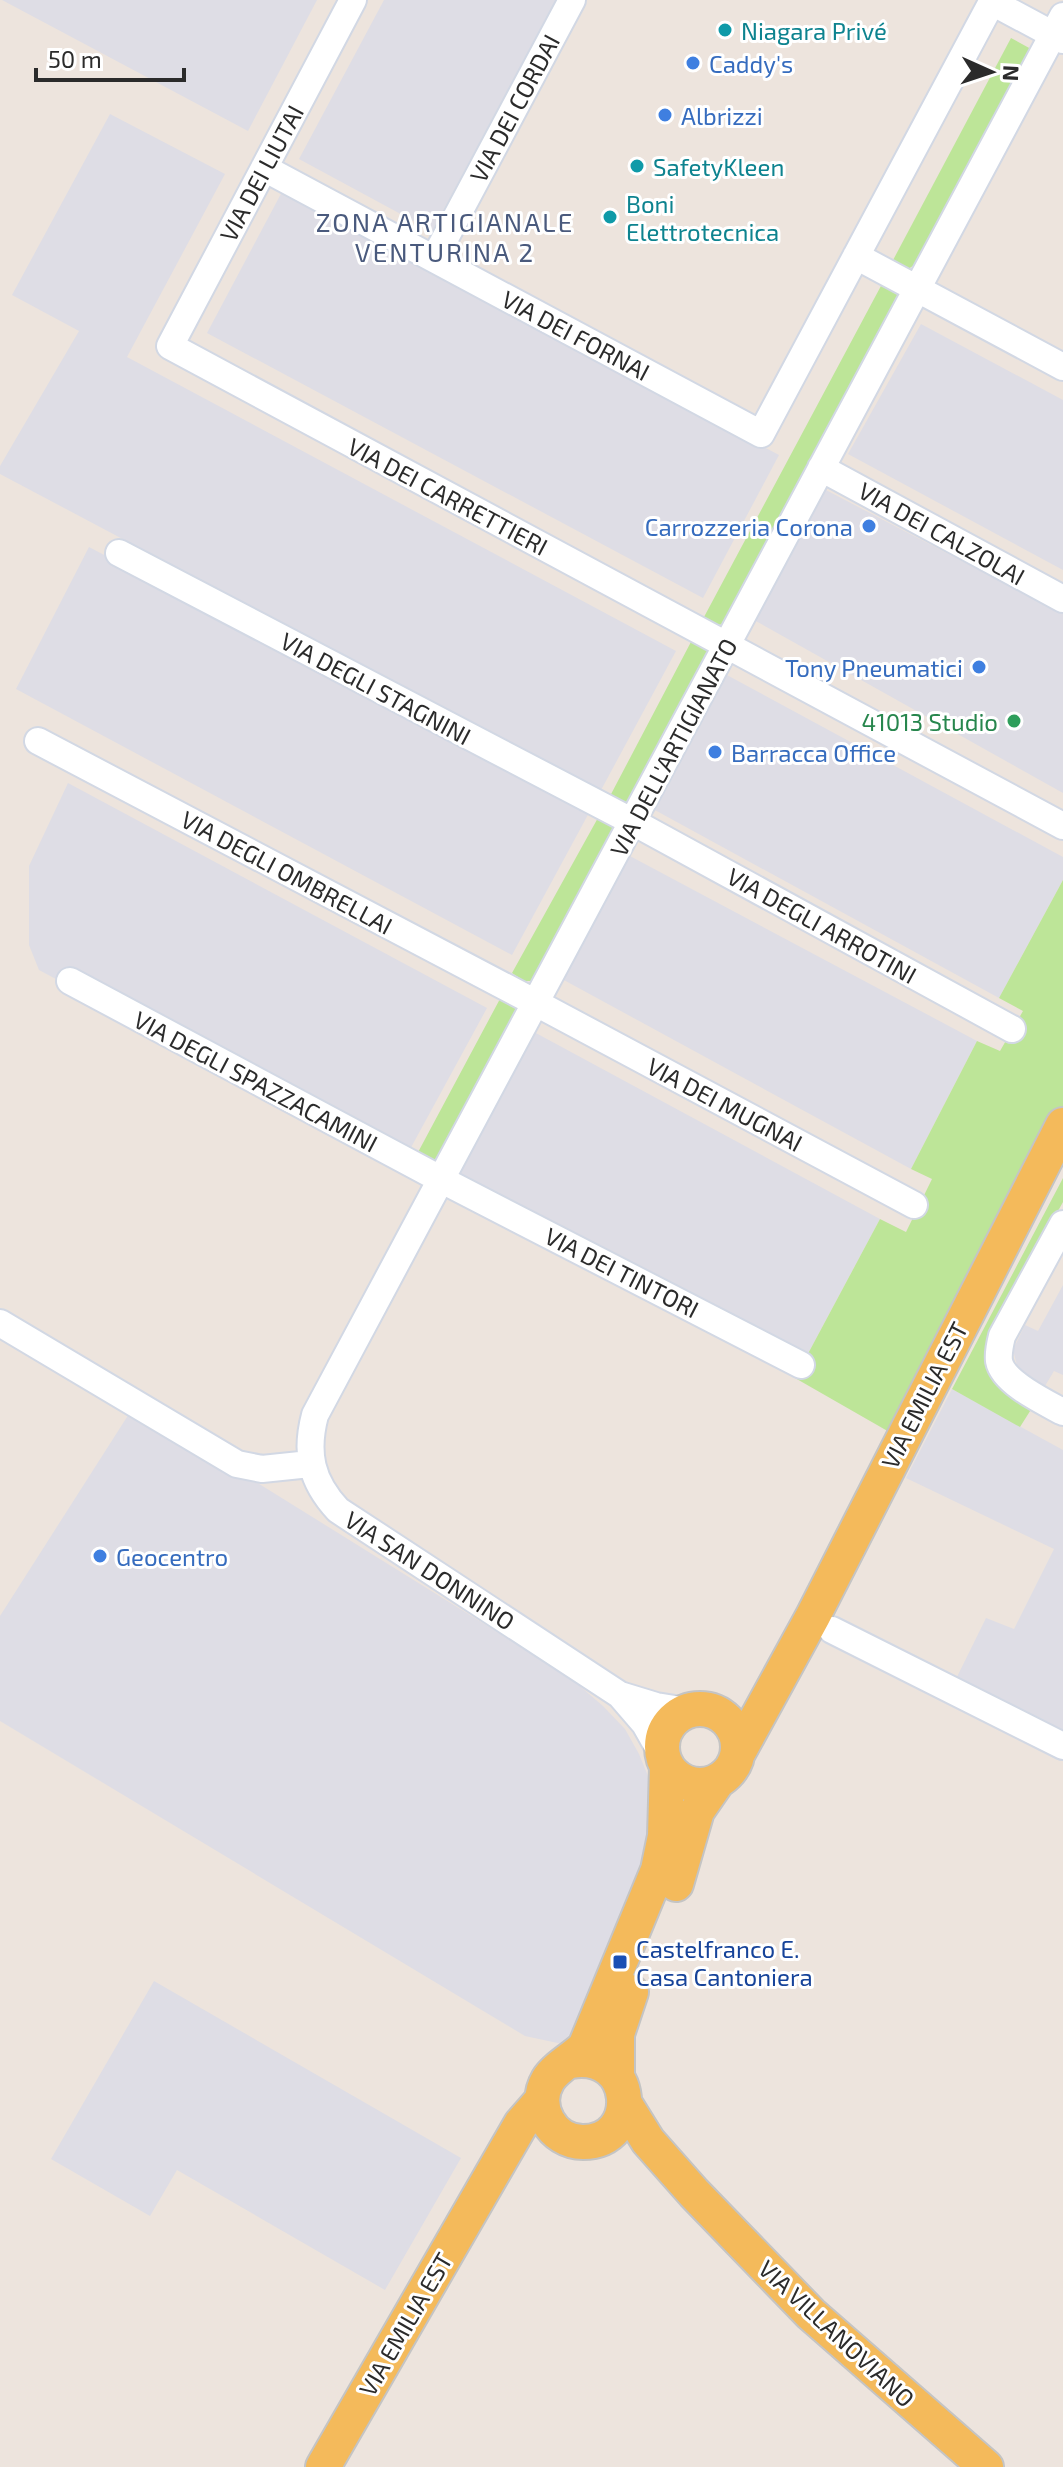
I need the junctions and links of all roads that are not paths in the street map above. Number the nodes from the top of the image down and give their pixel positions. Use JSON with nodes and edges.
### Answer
{"nodes":[{"id":1,"x":353,"y":0,"type":"edge"},
{"id":2,"x":572,"y":0,"type":"edge"},
{"id":3,"x":992,"y":1,"type":"edge"},
{"id":4,"x":1060,"y":31,"type":"edge"},
{"id":5,"x":264,"y":168,"type":"junction"},
{"id":6,"x":856,"y":256,"type":"junction"},
{"id":7,"x":434,"y":259,"type":"junction"},
{"id":8,"x":916,"y":290,"type":"junction"},
{"id":9,"x":170,"y":346,"type":"joint"},
{"id":10,"x":1063,"y":367,"type":"edge"},
{"id":11,"x":821,"y":468,"type":"junction"},
{"id":12,"x":119,"y":553,"type":"dead end"},
{"id":13,"x":1063,"y":599,"type":"edge"},
{"id":14,"x":728,"y":644,"type":"junction"},
{"id":15,"x":38,"y":741,"type":"dead end"},
{"id":16,"x":633,"y":822,"type":"junction"},
{"id":17,"x":1063,"y":826,"type":"edge"},
{"id":18,"x":70,"y":981,"type":"dead end"},
{"id":19,"x":536,"y":1003,"type":"junction"},
{"id":20,"x":1012,"y":1029,"type":"dead end"},
{"id":21,"x":1063,"y":1125,"type":"edge"},
{"id":22,"x":442,"y":1180,"type":"junction"},
{"id":23,"x":914,"y":1205,"type":"dead end"},
{"id":24,"x":1063,"y":1224,"type":"edge"},
{"id":25,"x":0,"y":1323,"type":"edge"},
{"id":26,"x":801,"y":1365,"type":"dead end"},
{"id":27,"x":1063,"y":1412,"type":"edge"},
{"id":28,"x":310,"y":1464,"type":"junction"},
{"id":29,"x":832,"y":1630,"type":"dead end"},
{"id":30,"x":785,"y":1664,"type":"junction"},
{"id":31,"x":620,"y":1695,"type":"junction"},
{"id":32,"x":692,"y":1710,"type":"junction"},
{"id":33,"x":1063,"y":1746,"type":"edge"},
{"id":34,"x":738,"y":1753,"type":"junction"},
{"id":35,"x":664,"y":1760,"type":"junction"},
{"id":36,"x":717,"y":1782,"type":"junction"},
{"id":37,"x":571,"y":2061,"type":"junction"},
{"id":38,"x":621,"y":2090,"type":"junction"},
{"id":39,"x":542,"y":2100,"type":"junction"},
{"id":40,"x":581,"y":2139,"type":"junction"},
{"id":41,"x":487,"y":2182,"type":"junction"},
{"id":42,"x":694,"y":2193,"type":"junction"},
{"id":43,"x":323,"y":2467,"type":"edge"},
{"id":44,"x":986,"y":2467,"type":"edge"}],
"edges":[{"from":1,"to":5,"type":"street","name":"VIA DEI LIUTAI"},
{"from":2,"to":7,"type":"street","name":"VIA DEI CORDAI"},
{"from":3,"to":4,"type":"street"},
{"from":3,"to":6,"type":"street"},
{"from":4,"to":8,"type":"street","name":"VIA DELL'ARTIGIANATO"},
{"from":5,"to":7,"type":"street","name":"VIA DEI FORNAI"},
{"from":5,"to":9,"type":"street","name":"VIA DEI LIUTAI"},
{"from":6,"to":7,"type":"street","name":"VIA DEI FORNAI"},
{"from":6,"to":8,"type":"street"},
{"from":8,"to":10,"type":"street"},
{"from":8,"to":11,"type":"street","name":"VIA DELL'ARTIGIANATO"},
{"from":9,"to":14,"type":"street","name":"VIA DEI CARRETTIERI"},
{"from":11,"to":13,"type":"street","name":"VIA DEI CALZOLAI"},
{"from":11,"to":14,"type":"street","name":"VIA DELL'ARTIGIANATO"},
{"from":12,"to":16,"type":"street","name":"VIA DEGLI STAGNINI"},
{"from":14,"to":16,"type":"street","name":"VIA DELL'ARTIGIANATO"},
{"from":14,"to":17,"type":"street","name":"VIA DEI CARRETTIERI"},
{"from":15,"to":19,"type":"street","name":"VIA DEGLI OMBRELLAI"},
{"from":16,"to":19,"type":"street","name":"VIA DELL'ARTIGIANATO"},
{"from":16,"to":20,"type":"street","name":"VIA DEGLI ARROTINI"},
{"from":18,"to":22,"type":"street","name":"VIA DEGLI SPAZZACAMINI"},
{"from":19,"to":22,"type":"street","name":"VIA DELL'ARTIGIANATO"},
{"from":19,"to":23,"type":"street","name":"VIA DEI MUGNAI"},
{"from":21,"to":30,"type":"main road","name":"VIA EMILIA EST"},
{"from":22,"to":26,"type":"street","name":"VIA DEI TINTORI"},
{"from":22,"to":28,"type":"street","name":"VIA DELL'ARTIGIANATO"},
{"from":24,"to":27,"type":"street"},
{"from":25,"to":28,"type":"street"},
{"from":28,"to":31,"type":"street","name":"VIA SAN DONNINO"},
{"from":29,"to":33,"type":"street"},
{"from":30,"to":32,"type":"main road","name":"VIA EMILIA EST"},
{"from":30,"to":34,"type":"main road","name":"VIA EMILIA EST"},
{"from":31,"to":32,"type":"street","name":"VIA SAN DONNINO"},
{"from":31,"to":35,"type":"street","name":"VIA SAN DONNINO"},
{"from":32,"to":34,"type":"main road"},
{"from":32,"to":35,"type":"main road","name":"VIA EMILIA EST"},
{"from":34,"to":36,"type":"main road","name":"VIA EMILIA EST"},
{"from":35,"to":36,"type":"main road"},
{"from":35,"to":37,"type":"main road","name":"VIA EMILIA EST"},
{"from":36,"to":38,"type":"main road","name":"VIA EMILIA EST"},
{"from":37,"to":38,"type":"main road"},
{"from":37,"to":39,"type":"main road","name":"VIA EMILIA EST"},
{"from":38,"to":40,"type":"main road","name":"VIA EMILIA EST"},
{"from":38,"to":42,"type":"main road","name":"VIA VILLANOVIANO"},
{"from":39,"to":40,"type":"main road"},
{"from":39,"to":41,"type":"main road","name":"VIA EMILIA EST"},
{"from":40,"to":41,"type":"main road","name":"VIA EMILIA EST"},
{"from":40,"to":42,"type":"main road","name":"VIA VILLANOVIANO"},
{"from":41,"to":43,"type":"main road","name":"VIA EMILIA EST"},
{"from":42,"to":44,"type":"main road","name":"VIA VILLANOVIANO"}]}
